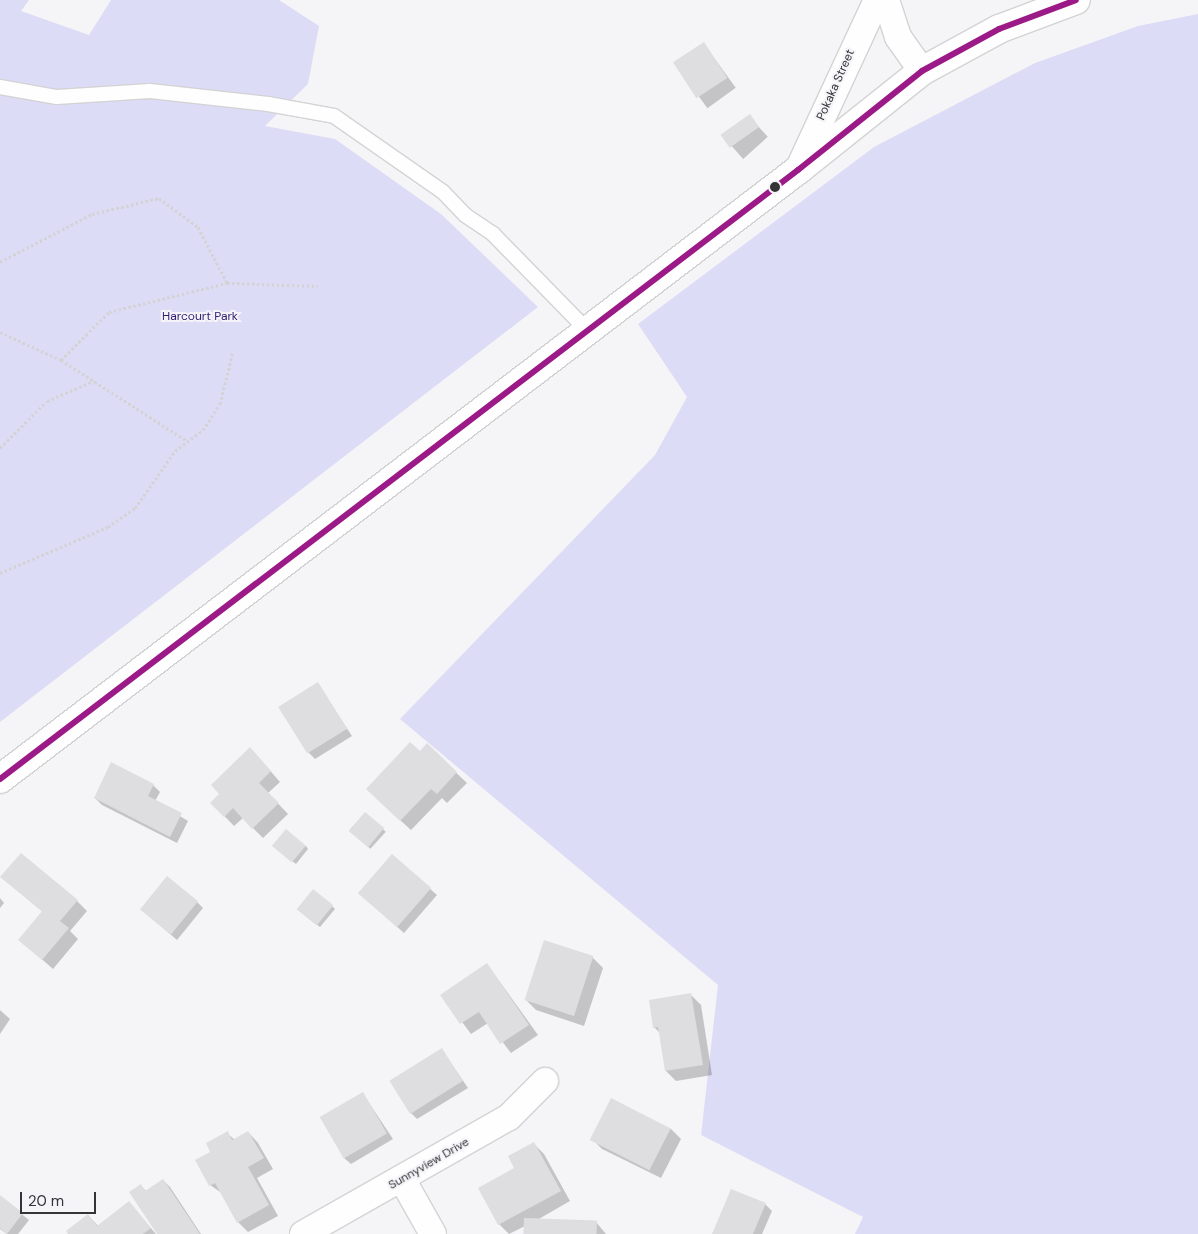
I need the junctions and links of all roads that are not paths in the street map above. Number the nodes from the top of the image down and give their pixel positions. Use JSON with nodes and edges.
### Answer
{"nodes":[{"id":1,"x":876,"y":0,"type":"edge"},
{"id":2,"x":886,"y":0,"type":"edge"},
{"id":3,"x":1076,"y":0,"type":"edge"},
{"id":4,"x":922,"y":71,"type":"junction"},
{"id":5,"x":0,"y":88,"type":"edge"},
{"id":6,"x":798,"y":170,"type":"junction"},
{"id":7,"x":587,"y":330,"type":"junction"},
{"id":8,"x":0,"y":779,"type":"edge"},
{"id":9,"x":545,"y":1081,"type":"dead end"},
{"id":10,"x":402,"y":1180,"type":"junction"},
{"id":11,"x":303,"y":1234,"type":"edge"},
{"id":12,"x":433,"y":1234,"type":"edge"}],
"edges":[{"from":1,"to":6,"type":"street","name":"Pokaka Street"},
{"from":2,"to":4,"type":"street"},
{"from":3,"to":4,"type":"street"},
{"from":4,"to":6,"type":"street"},
{"from":5,"to":7,"type":"lane"},
{"from":6,"to":7,"type":"street"},
{"from":7,"to":8,"type":"street"},
{"from":9,"to":10,"type":"street","name":"Sunnyview Drive"},
{"from":10,"to":11,"type":"street","name":"Sunnyview Drive"},
{"from":10,"to":12,"type":"street"}]}
